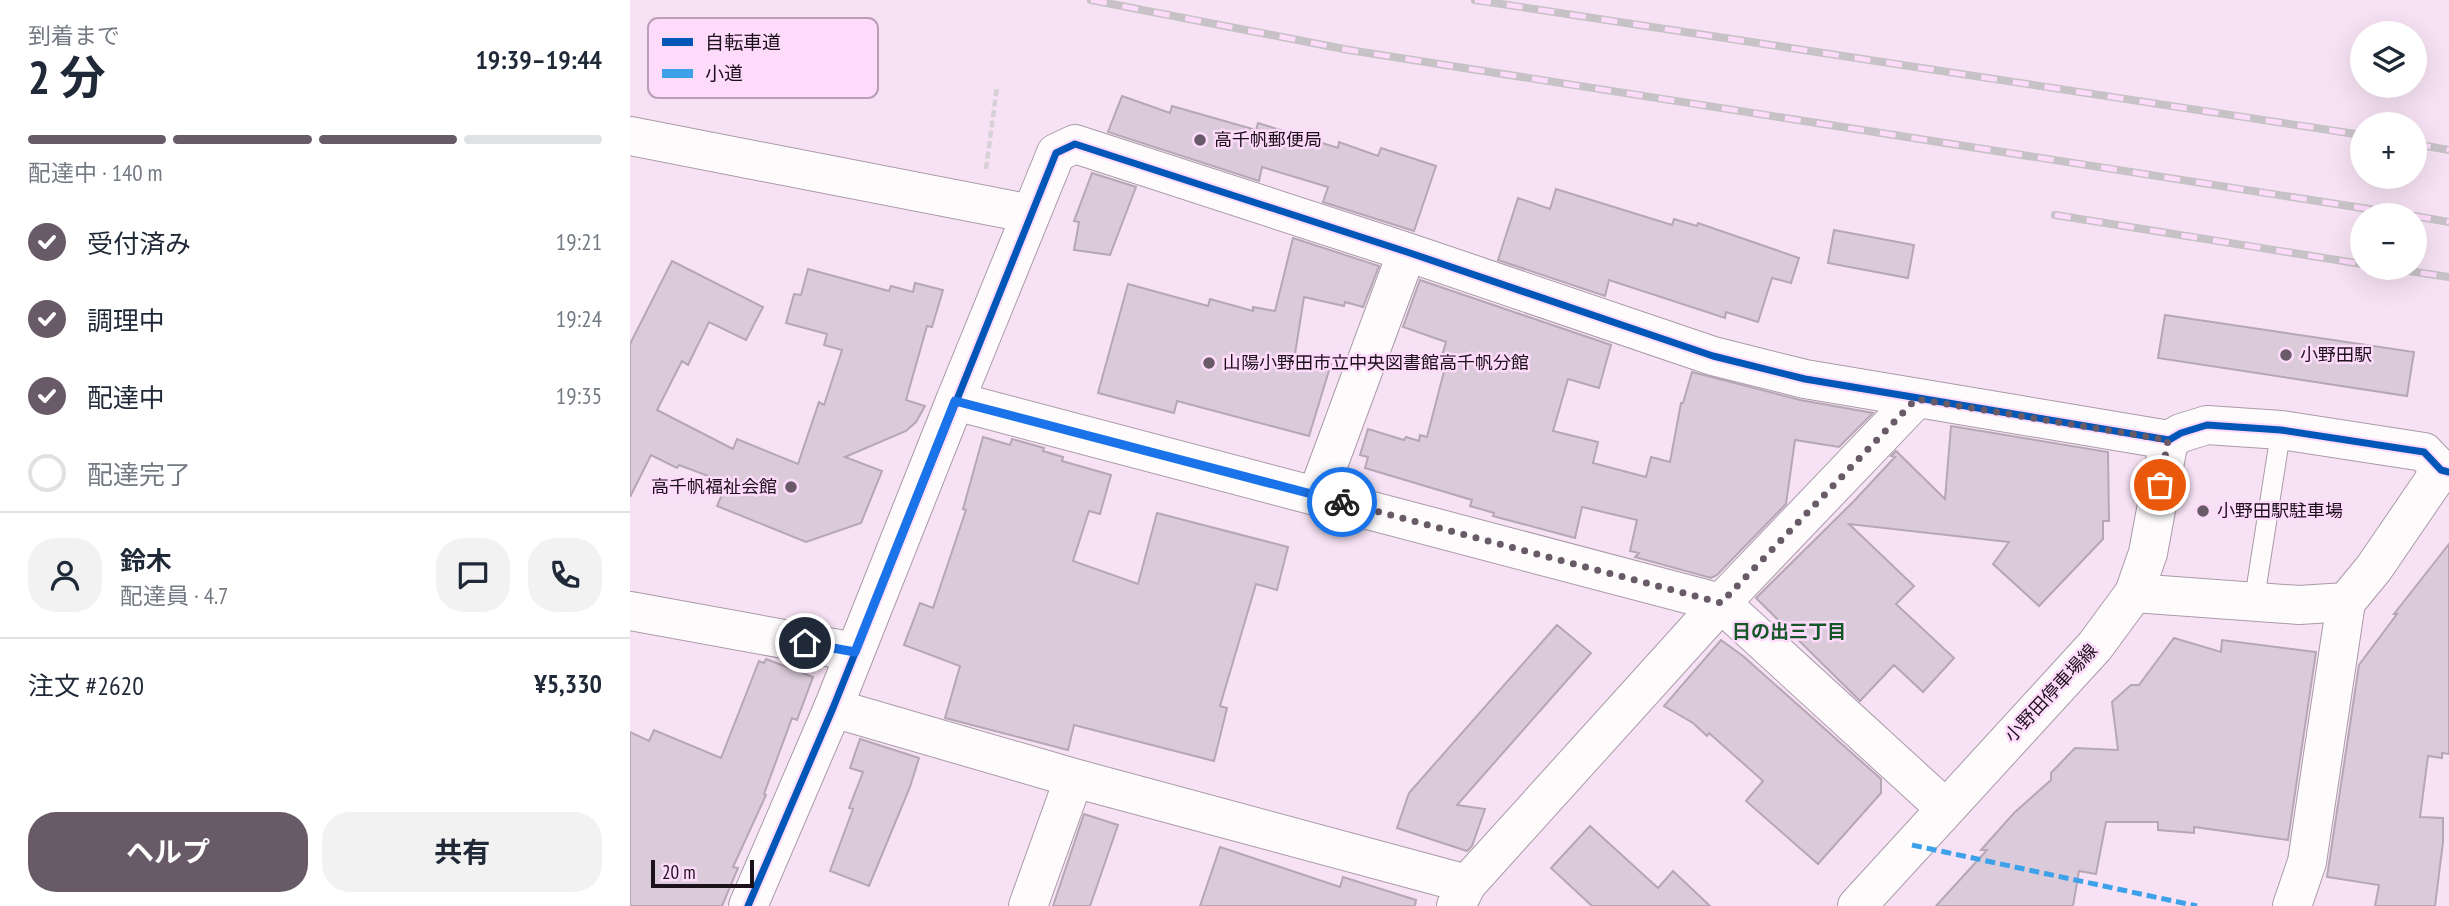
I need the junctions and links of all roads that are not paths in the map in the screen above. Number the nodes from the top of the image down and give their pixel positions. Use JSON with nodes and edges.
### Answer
{"nodes":[{"id":1,"x":630,"y":136,"type":"edge"},
{"id":2,"x":1031,"y":214,"type":"junction"},
{"id":3,"x":1407,"y":252,"type":"junction"},
{"id":4,"x":1916,"y":399,"type":"junction"},
{"id":5,"x":955,"y":401,"type":"junction"},
{"id":6,"x":2281,"y":430,"type":"junction"},
{"id":7,"x":2168,"y":440,"type":"junction"},
{"id":8,"x":2445,"y":471,"type":"edge"},
{"id":9,"x":1317,"y":495,"type":"junction"},
{"id":10,"x":2134,"y":593,"type":"junction"},
{"id":11,"x":2254,"y":602,"type":"junction"},
{"id":12,"x":2346,"y":602,"type":"junction"},
{"id":13,"x":1721,"y":603,"type":"junction"},
{"id":14,"x":630,"y":611,"type":"edge"},
{"id":15,"x":855,"y":652,"type":"junction"},
{"id":16,"x":833,"y":708,"type":"junction"},
{"id":17,"x":1074,"y":778,"type":"junction"},
{"id":18,"x":1945,"y":808,"type":"junction"},
{"id":19,"x":1461,"y":895,"type":"edge"},
{"id":20,"x":748,"y":906,"type":"edge"},
{"id":21,"x":1028,"y":906,"type":"edge"},
{"id":22,"x":1857,"y":906,"type":"edge"},
{"id":23,"x":2292,"y":906,"type":"edge"}],
"edges":[{"from":1,"to":2,"type":"street"},
{"from":2,"to":3,"type":"street"},
{"from":2,"to":5,"type":"street"},
{"from":3,"to":4,"type":"street"},
{"from":3,"to":9,"type":"street"},
{"from":4,"to":7,"type":"street"},
{"from":4,"to":13,"type":"street"},
{"from":5,"to":9,"type":"street"},
{"from":5,"to":15,"type":"street"},
{"from":6,"to":7,"type":"street"},
{"from":6,"to":8,"type":"street"},
{"from":6,"to":11,"type":"lane"},
{"from":7,"to":10,"type":"street","name":"小野田停車場線"},
{"from":8,"to":12,"type":"street"},
{"from":9,"to":13,"type":"street"},
{"from":10,"to":11,"type":"street"},
{"from":10,"to":18,"type":"street","name":"小野田停車場線"},
{"from":11,"to":12,"type":"street"},
{"from":12,"to":23,"type":"street"},
{"from":13,"to":18,"type":"street"},
{"from":13,"to":19,"type":"street"},
{"from":14,"to":15,"type":"street"},
{"from":15,"to":16,"type":"street"},
{"from":16,"to":17,"type":"street"},
{"from":16,"to":20,"type":"street"},
{"from":17,"to":19,"type":"street"},
{"from":17,"to":21,"type":"street"},
{"from":18,"to":22,"type":"street","name":"小野田停車場線"}]}
